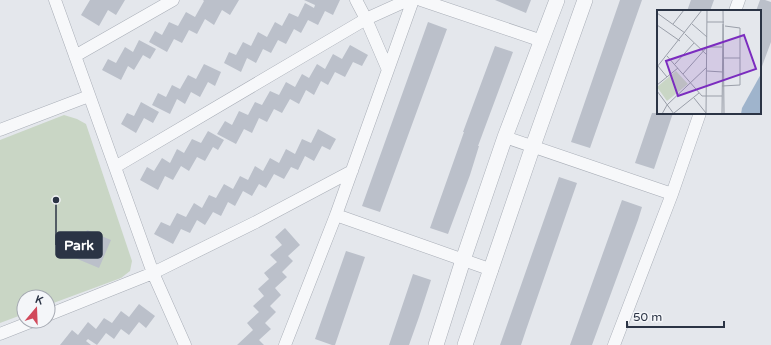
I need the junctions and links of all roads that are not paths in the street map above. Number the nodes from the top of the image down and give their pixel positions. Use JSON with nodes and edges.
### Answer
{"nodes":[{"id":1,"x":55,"y":0,"type":"edge"},
{"id":2,"x":173,"y":0,"type":"edge"},
{"id":3,"x":356,"y":0,"type":"edge"},
{"id":4,"x":408,"y":0,"type":"edge"},
{"id":5,"x":413,"y":0,"type":"edge"},
{"id":6,"x":421,"y":0,"type":"edge"},
{"id":7,"x":557,"y":0,"type":"edge"},
{"id":8,"x":585,"y":0,"type":"edge"},
{"id":9,"x":739,"y":0,"type":"edge"},
{"id":10,"x":736,"y":10,"type":"edge"},
{"id":11,"x":366,"y":19,"type":"junction"},
{"id":12,"x":542,"y":41,"type":"junction"},
{"id":13,"x":75,"y":56,"type":"junction"},
{"id":14,"x":388,"y":70,"type":"junction"},
{"id":15,"x":89,"y":96,"type":"junction"},
{"id":16,"x":700,"y":114,"type":"edge"},
{"id":17,"x":0,"y":130,"type":"edge"},
{"id":18,"x":506,"y":137,"type":"junction"},
{"id":19,"x":533,"y":146,"type":"junction"},
{"id":20,"x":115,"y":168,"type":"junction"},
{"id":21,"x":352,"y":171,"type":"junction"},
{"id":22,"x":672,"y":194,"type":"junction"},
{"id":23,"x":336,"y":215,"type":"junction"},
{"id":24,"x":463,"y":260,"type":"junction"},
{"id":25,"x":492,"y":270,"type":"junction"},
{"id":26,"x":153,"y":273,"type":"junction"},
{"id":27,"x":56,"y":312,"type":"edge"},
{"id":28,"x":16,"y":328,"type":"edge"},
{"id":29,"x":0,"y":334,"type":"edge"},
{"id":30,"x":185,"y":345,"type":"edge"},
{"id":31,"x":285,"y":345,"type":"edge"},
{"id":32,"x":436,"y":345,"type":"edge"},
{"id":33,"x":465,"y":345,"type":"edge"},
{"id":34,"x":614,"y":345,"type":"edge"}],
"edges":[{"from":1,"to":13,"type":"street"},
{"from":2,"to":13,"type":"street"},
{"from":3,"to":11,"type":"street"},
{"from":4,"to":11,"type":"street"},
{"from":5,"to":14,"type":"street"},
{"from":6,"to":12,"type":"street"},
{"from":7,"to":12,"type":"street"},
{"from":8,"to":19,"type":"street"},
{"from":9,"to":10,"type":"street"},
{"from":11,"to":14,"type":"street"},
{"from":11,"to":20,"type":"street"},
{"from":12,"to":18,"type":"street"},
{"from":13,"to":15,"type":"street"},
{"from":14,"to":21,"type":"street"},
{"from":15,"to":17,"type":"street"},
{"from":15,"to":20,"type":"street"},
{"from":16,"to":22,"type":"street"},
{"from":18,"to":19,"type":"street"},
{"from":18,"to":24,"type":"street"},
{"from":19,"to":22,"type":"street"},
{"from":19,"to":25,"type":"street"},
{"from":20,"to":26,"type":"street"},
{"from":21,"to":23,"type":"street"},
{"from":21,"to":26,"type":"street"},
{"from":22,"to":34,"type":"street"},
{"from":23,"to":24,"type":"street"},
{"from":23,"to":31,"type":"street"},
{"from":24,"to":25,"type":"street"},
{"from":24,"to":32,"type":"street"},
{"from":25,"to":33,"type":"street"},
{"from":26,"to":27,"type":"street"},
{"from":26,"to":30,"type":"street"},
{"from":28,"to":29,"type":"street"}]}
